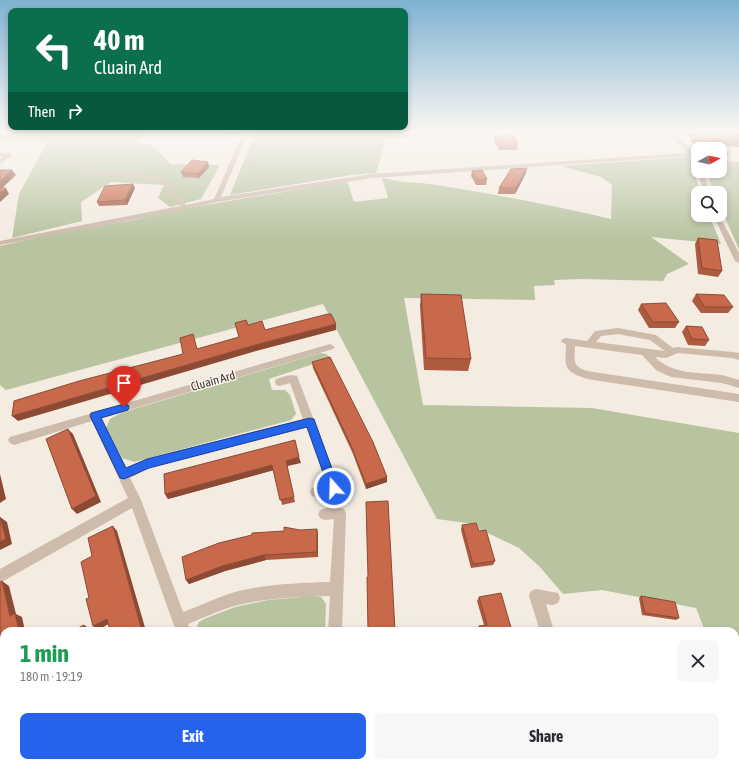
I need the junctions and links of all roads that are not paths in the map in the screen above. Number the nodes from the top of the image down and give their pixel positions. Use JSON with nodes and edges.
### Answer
{"nodes":[{"id":1,"x":79,"y":166,"type":"dead end"},
{"id":2,"x":231,"y":167,"type":"edge"},
{"id":3,"x":506,"y":167,"type":"edge"},
{"id":4,"x":217,"y":200,"type":"junction"},
{"id":5,"x":184,"y":207,"type":"junction"},
{"id":6,"x":720,"y":222,"type":"edge"},
{"id":7,"x":0,"y":243,"type":"edge"},
{"id":8,"x":739,"y":261,"type":"edge"},
{"id":9,"x":588,"y":345,"type":"junction"},
{"id":10,"x":330,"y":347,"type":"dead end"},
{"id":11,"x":645,"y":352,"type":"junction"},
{"id":12,"x":672,"y":352,"type":"junction"},
{"id":13,"x":739,"y":357,"type":"edge"},
{"id":14,"x":280,"y":382,"type":"dead end"},
{"id":15,"x":739,"y":384,"type":"edge"},
{"id":16,"x":739,"y":398,"type":"edge"},
{"id":17,"x":95,"y":416,"type":"junction"},
{"id":18,"x":310,"y":422,"type":"junction"},
{"id":19,"x":14,"y":440,"type":"dead end"},
{"id":20,"x":124,"y":475,"type":"junction"},
{"id":21,"x":316,"y":492,"type":"dead end"},
{"id":22,"x":135,"y":500,"type":"junction"},
{"id":23,"x":324,"y":514,"type":"dead end"},
{"id":24,"x":0,"y":576,"type":"edge"},
{"id":25,"x":336,"y":589,"type":"junction"},
{"id":26,"x":553,"y":598,"type":"dead end"},
{"id":27,"x":182,"y":626,"type":"edge"},
{"id":28,"x":335,"y":627,"type":"edge"},
{"id":29,"x":546,"y":627,"type":"edge"}],
"edges":[{"from":1,"to":5,"type":"street"},
{"from":2,"to":4,"type":"street"},
{"from":3,"to":4,"type":"street"},
{"from":4,"to":5,"type":"street"},
{"from":5,"to":7,"type":"street"},
{"from":6,"to":8,"type":"street"},
{"from":9,"to":11,"type":"street"},
{"from":9,"to":12,"type":"street"},
{"from":9,"to":16,"type":"street"},
{"from":10,"to":17,"type":"street","name":"Cluain Ard"},
{"from":11,"to":12,"type":"street"},
{"from":11,"to":15,"type":"street"},
{"from":12,"to":13,"type":"street"},
{"from":14,"to":18,"type":"street"},
{"from":17,"to":19,"type":"street","name":"Cluain Ard"},
{"from":17,"to":20,"type":"street"},
{"from":18,"to":20,"type":"street"},
{"from":18,"to":21,"type":"street"},
{"from":20,"to":22,"type":"street"},
{"from":22,"to":24,"type":"street"},
{"from":22,"to":27,"type":"street"},
{"from":23,"to":25,"type":"street"},
{"from":25,"to":27,"type":"street"},
{"from":25,"to":28,"type":"street"},
{"from":26,"to":29,"type":"street"}]}
